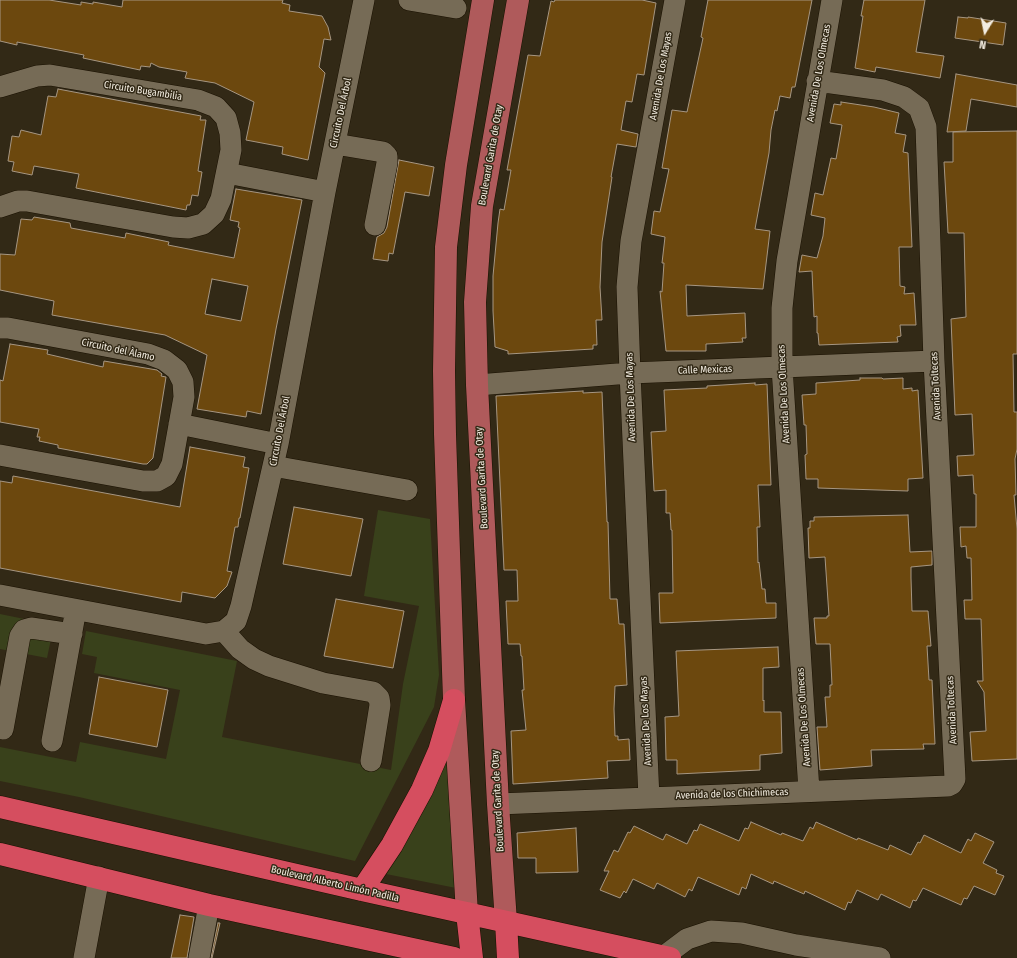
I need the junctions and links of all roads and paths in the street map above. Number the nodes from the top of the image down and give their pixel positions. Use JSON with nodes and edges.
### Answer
{"nodes":[{"id":1,"x":364,"y":0,"type":"edge"},
{"id":2,"x":483,"y":0,"type":"edge"},
{"id":3,"x":518,"y":0,"type":"edge"},
{"id":4,"x":675,"y":0,"type":"edge"},
{"id":5,"x":832,"y":0,"type":"edge"},
{"id":6,"x":417,"y":1,"type":"edge"},
{"id":7,"x":456,"y":8,"type":"dead end"},
{"id":8,"x":818,"y":80,"type":"junction"},
{"id":9,"x":0,"y":87,"type":"edge"},
{"id":10,"x":335,"y":144,"type":"junction"},
{"id":11,"x":227,"y":173,"type":"junction"},
{"id":12,"x":325,"y":192,"type":"junction"},
{"id":13,"x":0,"y":207,"type":"edge"},
{"id":14,"x":375,"y":225,"type":"dead end"},
{"id":15,"x":0,"y":328,"type":"edge"},
{"id":16,"x":934,"y":362,"type":"junction"},
{"id":17,"x":782,"y":367,"type":"junction"},
{"id":18,"x":630,"y":373,"type":"junction"},
{"id":19,"x":477,"y":385,"type":"junction"},
{"id":20,"x":179,"y":424,"type":"junction"},
{"id":21,"x":278,"y":444,"type":"junction"},
{"id":22,"x":0,"y":455,"type":"edge"},
{"id":23,"x":273,"y":466,"type":"junction"},
{"id":24,"x":407,"y":490,"type":"dead end"},
{"id":25,"x":0,"y":595,"type":"edge"},
{"id":26,"x":76,"y":610,"type":"junction"},
{"id":27,"x":224,"y":631,"type":"junction"},
{"id":28,"x":72,"y":634,"type":"junction"},
{"id":29,"x":454,"y":700,"type":"junction"},
{"id":30,"x":3,"y":729,"type":"dead end"},
{"id":31,"x":52,"y":741,"type":"dead end"},
{"id":32,"x":371,"y":761,"type":"dead end"},
{"id":33,"x":955,"y":772,"type":"joint"},
{"id":34,"x":809,"y":791,"type":"junction"},
{"id":35,"x":649,"y":798,"type":"junction"},
{"id":36,"x":498,"y":804,"type":"junction"},
{"id":37,"x":0,"y":807,"type":"edge"},
{"id":38,"x":0,"y":854,"type":"edge"},
{"id":39,"x":99,"y":877,"type":"junction"},
{"id":40,"x":362,"y":890,"type":"junction"},
{"id":41,"x":209,"y":905,"type":"junction"},
{"id":42,"x":467,"y":914,"type":"junction"},
{"id":43,"x":506,"y":922,"type":"junction"},
{"id":44,"x":666,"y":957,"type":"edge"},
{"id":45,"x":84,"y":958,"type":"edge"},
{"id":46,"x":199,"y":958,"type":"edge"},
{"id":47,"x":454,"y":958,"type":"edge"},
{"id":48,"x":472,"y":958,"type":"edge"},
{"id":49,"x":508,"y":958,"type":"edge"},
{"id":50,"x":880,"y":958,"type":"edge"}],
"edges":[{"from":1,"to":10,"type":"street","name":"Circuito Del Árbol"},
{"from":2,"to":29,"type":"main road"},
{"from":3,"to":19,"type":"main road","name":"Boulevard Garita de Otay"},
{"from":4,"to":18,"type":"street","name":"Avenida De Los Mayas"},
{"from":5,"to":8,"type":"street","name":"Avenida De Los Olmecas"},
{"from":6,"to":7,"type":"street"},
{"from":8,"to":16,"type":"street","name":"Avenida Toltecas"},
{"from":8,"to":17,"type":"street","name":"Avenida De Los Olmecas"},
{"from":9,"to":11,"type":"street","name":"Circuito Bugambilia"},
{"from":10,"to":12,"type":"street","name":"Circuito Del Árbol"},
{"from":10,"to":14,"type":"street"},
{"from":11,"to":12,"type":"street"},
{"from":11,"to":13,"type":"street","name":"Circuito Bugambilia"},
{"from":12,"to":21,"type":"street","name":"Circuito Del Árbol"},
{"from":15,"to":20,"type":"street","name":"Circuito del Àlamo"},
{"from":16,"to":17,"type":"street","name":"Calle Mexicas"},
{"from":16,"to":33,"type":"street","name":"Avenida Toltecas"},
{"from":17,"to":18,"type":"street","name":"Calle Mexicas"},
{"from":17,"to":34,"type":"street","name":"Avenida De Los Olmecas"},
{"from":18,"to":19,"type":"street","name":"Calle Mexicas"},
{"from":18,"to":35,"type":"street","name":"Avenida De Los Mayas"},
{"from":19,"to":36,"type":"main road","name":"Boulevard Garita de Otay"},
{"from":20,"to":21,"type":"street"},
{"from":20,"to":22,"type":"street","name":"Circuito del Àlamo"},
{"from":21,"to":23,"type":"street","name":"Circuito Del Árbol"},
{"from":23,"to":24,"type":"street"},
{"from":23,"to":27,"type":"street","name":"Circuito Del Árbol"},
{"from":25,"to":26,"type":"street"},
{"from":26,"to":27,"type":"street"},
{"from":26,"to":28,"type":"street"},
{"from":27,"to":32,"type":"street"},
{"from":28,"to":30,"type":"street"},
{"from":28,"to":31,"type":"street"},
{"from":29,"to":40,"type":"highway"},
{"from":29,"to":42,"type":"main road"},
{"from":33,"to":34,"type":"street","name":"Avenida de los Chichimecas"},
{"from":34,"to":35,"type":"street","name":"Avenida de los Chichimecas"},
{"from":35,"to":36,"type":"street","name":"Avenida de los Chichimecas"},
{"from":36,"to":43,"type":"main road","name":"Boulevard Garita de Otay"},
{"from":37,"to":40,"type":"highway","name":"Boulevard Alberto Limón Padilla"},
{"from":38,"to":39,"type":"highway"},
{"from":39,"to":41,"type":"highway"},
{"from":39,"to":45,"type":"street"},
{"from":40,"to":42,"type":"highway","name":"Boulevard Alberto Limón Padilla"},
{"from":41,"to":46,"type":"street"},
{"from":41,"to":47,"type":"highway"},
{"from":42,"to":43,"type":"highway","name":"Boulevard Alberto Limón Padilla"},
{"from":42,"to":48,"type":"highway"},
{"from":43,"to":44,"type":"highway","name":"Boulevard Alberto Limón Padilla"},
{"from":43,"to":49,"type":"highway","name":"Boulevard Garita de Otay"},
{"from":44,"to":50,"type":"street"}]}
